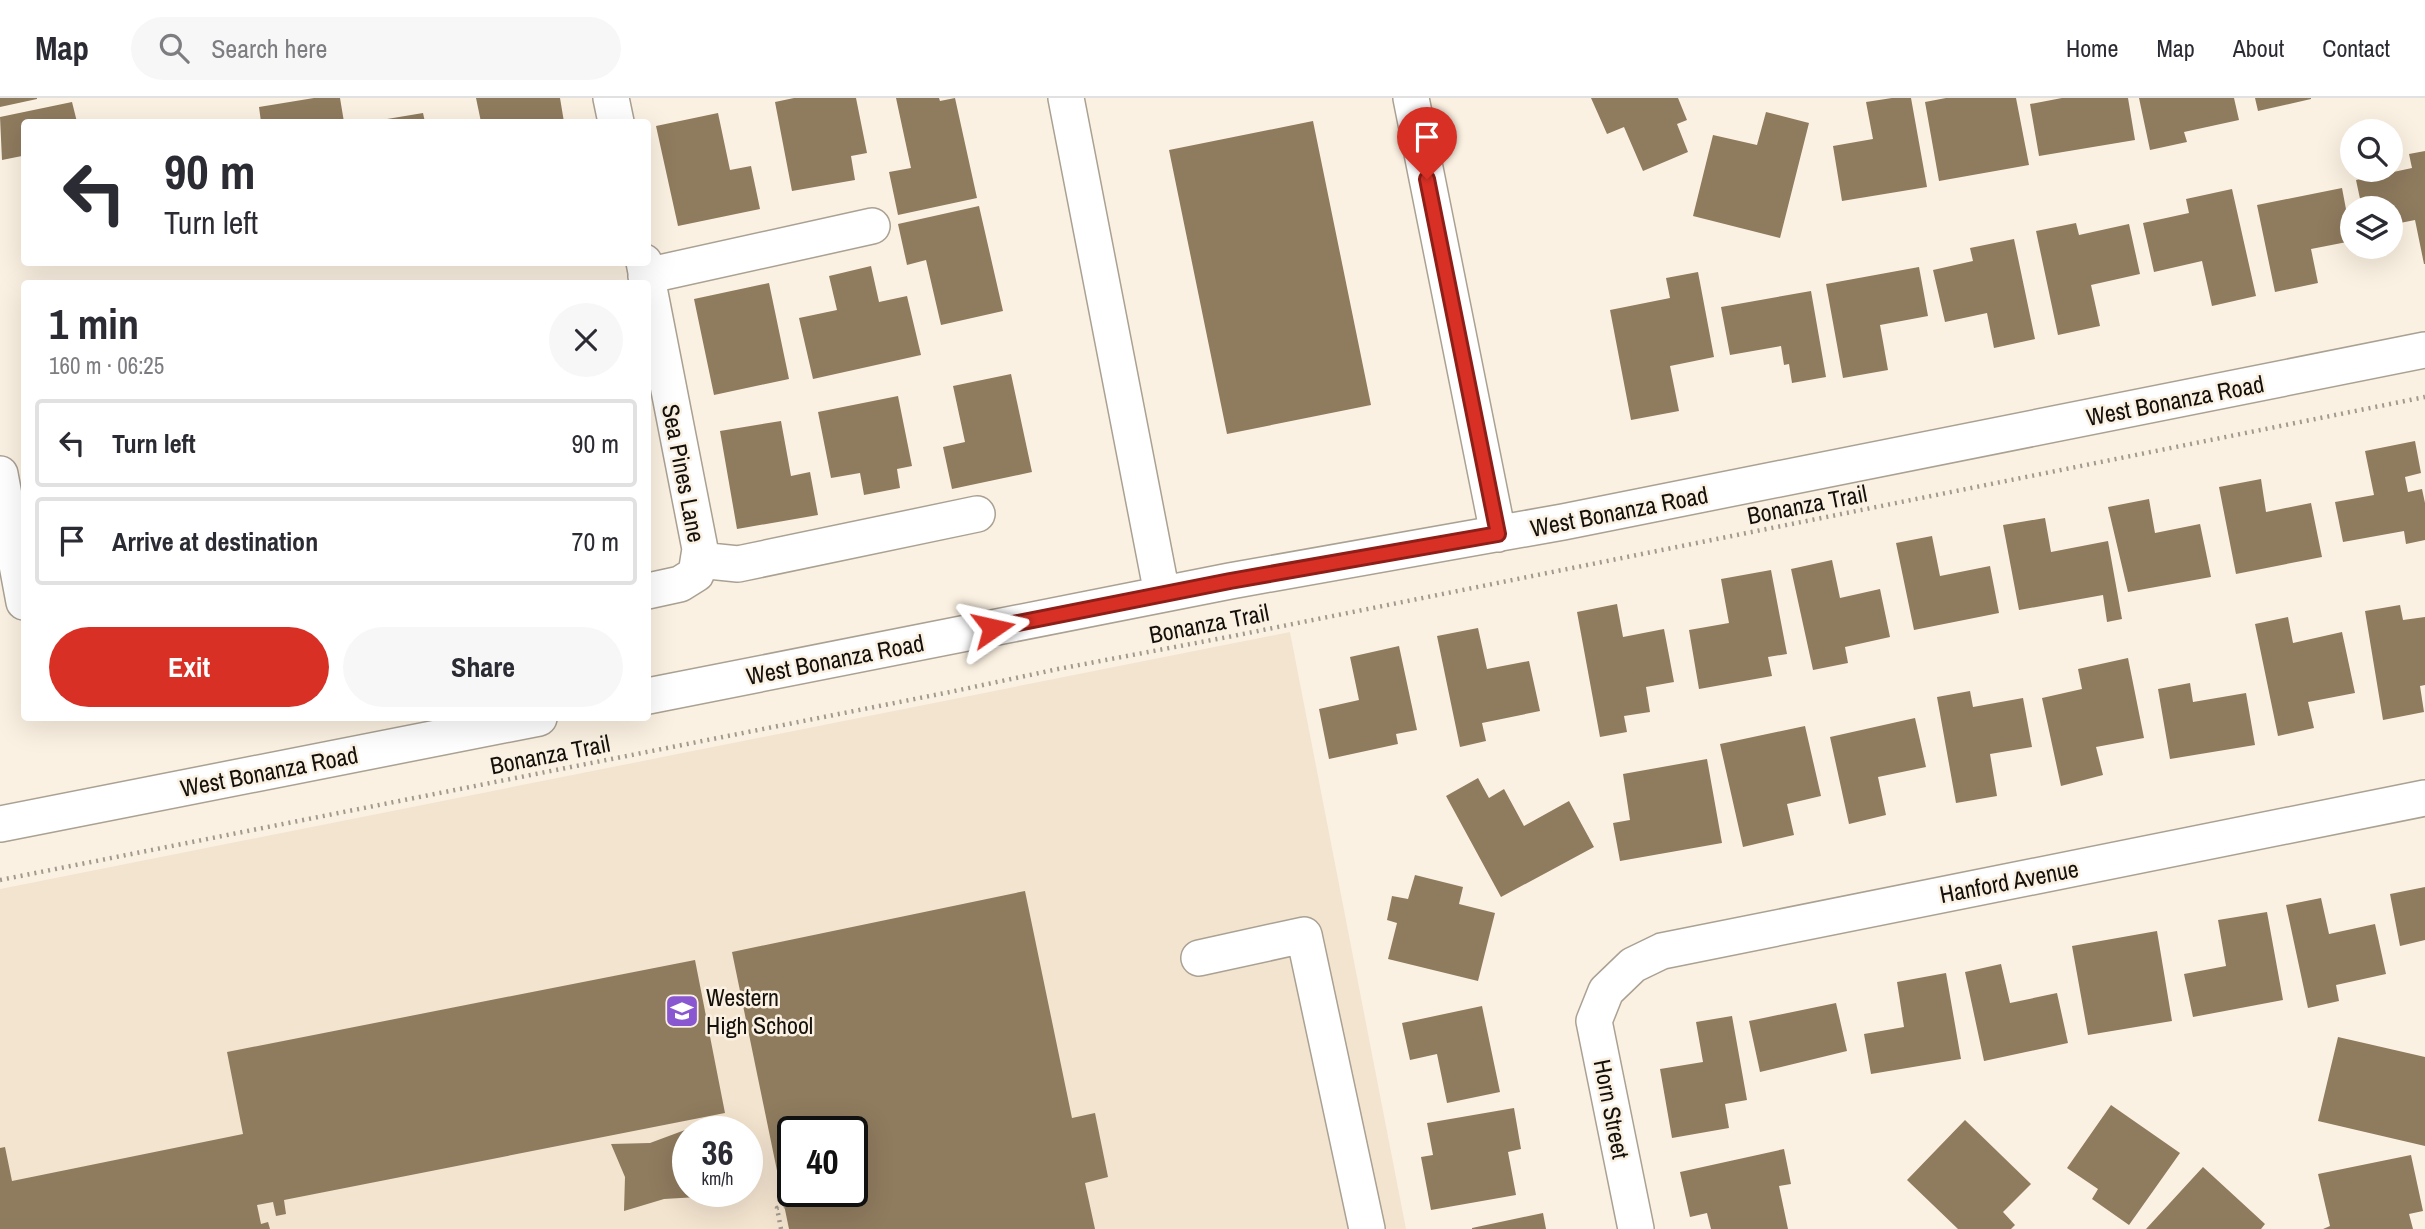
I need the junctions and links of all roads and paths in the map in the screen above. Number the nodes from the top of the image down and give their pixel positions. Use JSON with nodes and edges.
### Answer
{"nodes":[{"id":1,"x":611,"y":98,"type":"edge"},
{"id":2,"x":1066,"y":98,"type":"edge"},
{"id":3,"x":1411,"y":98,"type":"edge"},
{"id":4,"x":615,"y":119,"type":"edge"},
{"id":5,"x":872,"y":226,"type":"dead end"},
{"id":6,"x":645,"y":269,"type":"edge"},
{"id":7,"x":651,"y":300,"type":"edge"},
{"id":8,"x":2425,"y":350,"type":"edge"},
{"id":9,"x":2425,"y":397,"type":"edge"},
{"id":10,"x":0,"y":474,"type":"edge"},
{"id":11,"x":978,"y":514,"type":"dead end"},
{"id":12,"x":1498,"y":534,"type":"junction"},
{"id":13,"x":699,"y":560,"type":"junction"},
{"id":14,"x":21,"y":586,"type":"edge"},
{"id":15,"x":651,"y":590,"type":"edge"},
{"id":16,"x":1162,"y":594,"type":"junction"},
{"id":17,"x":651,"y":695,"type":"edge"},
{"id":18,"x":524,"y":721,"type":"edge"},
{"id":19,"x":2425,"y":798,"type":"edge"},
{"id":20,"x":0,"y":824,"type":"edge"},
{"id":21,"x":0,"y":880,"type":"edge"},
{"id":22,"x":1199,"y":958,"type":"dead end"},
{"id":23,"x":1606,"y":990,"type":"joint"},
{"id":24,"x":782,"y":1207,"type":"edge"},
{"id":25,"x":781,"y":1229,"type":"edge"},
{"id":26,"x":1367,"y":1229,"type":"edge"},
{"id":27,"x":1636,"y":1229,"type":"edge"}],
"edges":[{"from":1,"to":4,"type":"street"},
{"from":2,"to":16,"type":"street"},
{"from":3,"to":12,"type":"street"},
{"from":5,"to":6,"type":"street"},
{"from":7,"to":13,"type":"street","name":"Sea Pines Lane"},
{"from":8,"to":12,"type":"street","name":"West Bonanza Road"},
{"from":9,"to":21,"type":"path","name":"Bonanza Trail"},
{"from":10,"to":14,"type":"street"},
{"from":11,"to":13,"type":"street"},
{"from":12,"to":16,"type":"street","name":"West Bonanza Road"},
{"from":13,"to":15,"type":"street"},
{"from":16,"to":17,"type":"street","name":"West Bonanza Road"},
{"from":18,"to":20,"type":"street","name":"West Bonanza Road"},
{"from":19,"to":23,"type":"street","name":"Hanford Avenue"},
{"from":22,"to":26,"type":"street"},
{"from":23,"to":27,"type":"street","name":"Horn Street"},
{"from":24,"to":25,"type":"path"}]}
